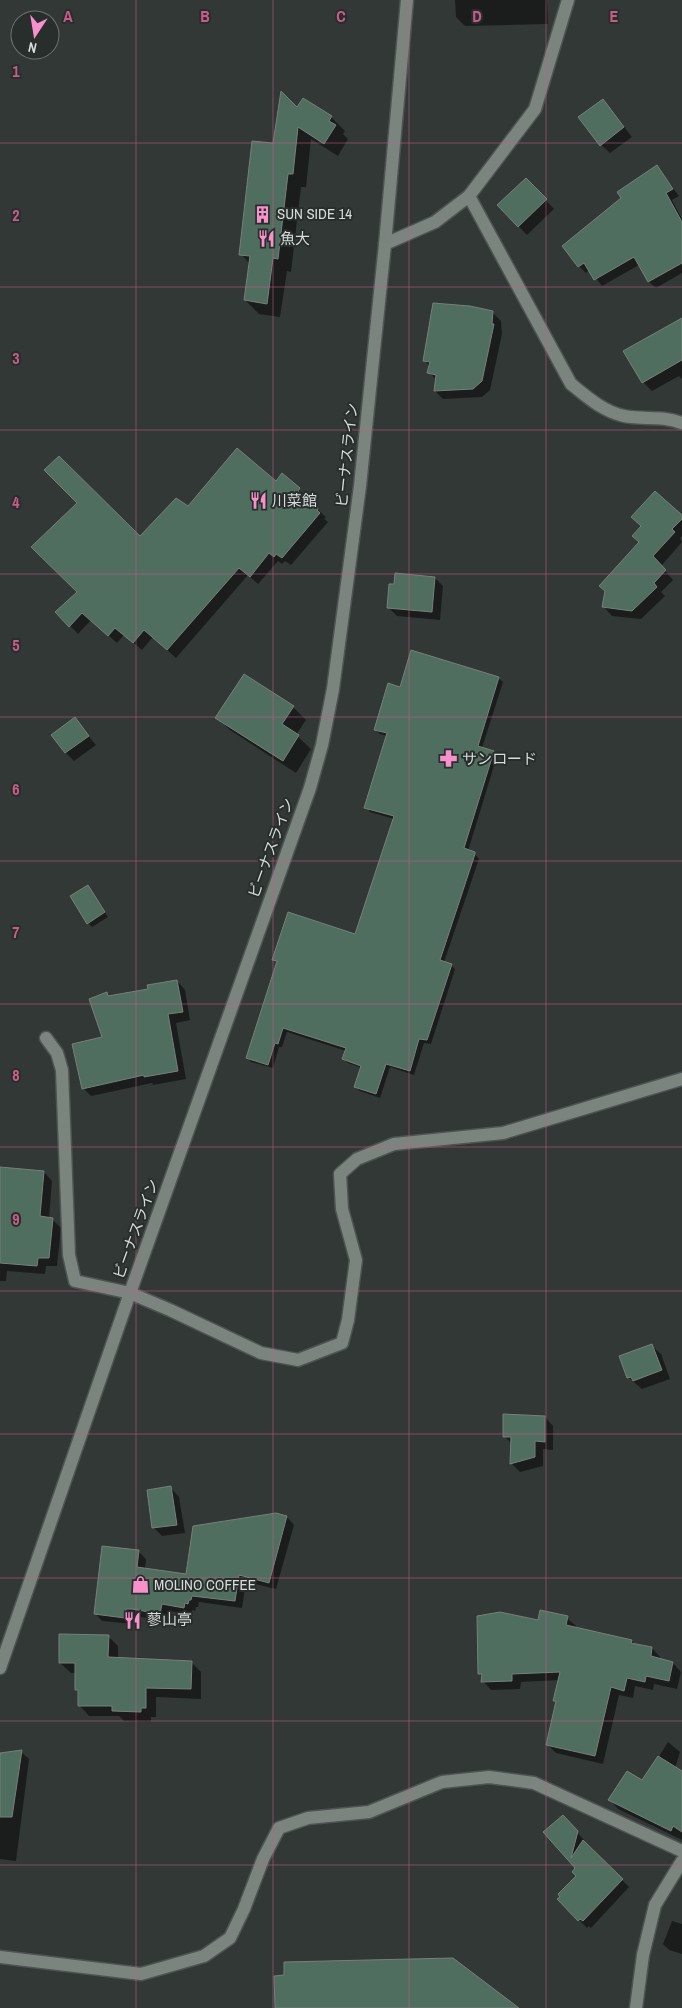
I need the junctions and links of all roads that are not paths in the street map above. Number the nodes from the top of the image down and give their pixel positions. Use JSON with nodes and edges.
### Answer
{"nodes":[{"id":1,"x":407,"y":0,"type":"edge"},
{"id":2,"x":568,"y":0,"type":"edge"},
{"id":3,"x":469,"y":196,"type":"junction"},
{"id":4,"x":385,"y":244,"type":"junction"},
{"id":5,"x":682,"y":423,"type":"edge"},
{"id":6,"x":46,"y":1038,"type":"dead end"},
{"id":7,"x":682,"y":1079,"type":"edge"},
{"id":8,"x":130,"y":1293,"type":"junction"},
{"id":9,"x":0,"y":1668,"type":"edge"},
{"id":10,"x":682,"y":1851,"type":"edge"},
{"id":11,"x":682,"y":1861,"type":"edge"},
{"id":12,"x":0,"y":1957,"type":"edge"},
{"id":13,"x":636,"y":2008,"type":"edge"}],
"edges":[{"from":1,"to":4,"type":"street","name":"ビーナスライン"},
{"from":2,"to":3,"type":"street"},
{"from":3,"to":4,"type":"street"},
{"from":3,"to":5,"type":"street"},
{"from":4,"to":8,"type":"street","name":"ビーナスライン"},
{"from":6,"to":8,"type":"street"},
{"from":7,"to":8,"type":"street"},
{"from":8,"to":9,"type":"street","name":"ビーナスライン"},
{"from":10,"to":12,"type":"street"},
{"from":11,"to":13,"type":"street"}]}
